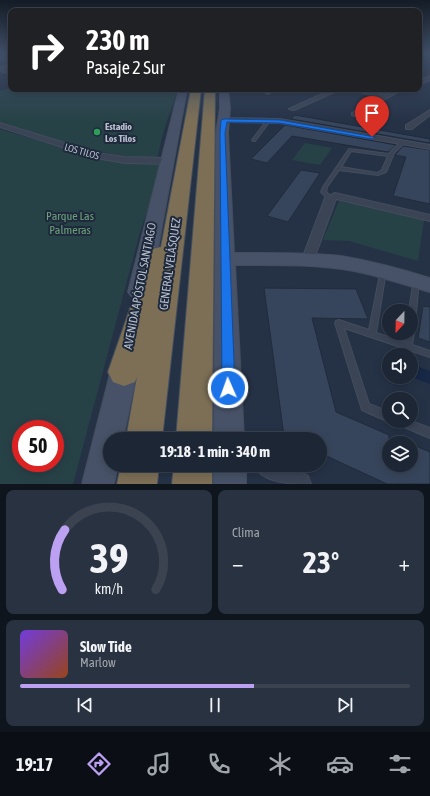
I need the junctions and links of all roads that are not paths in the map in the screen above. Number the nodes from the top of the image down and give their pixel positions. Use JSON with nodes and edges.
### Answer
{"nodes":[{"id":1,"x":198,"y":92,"type":"edge"},
{"id":2,"x":198,"y":92,"type":"edge"},
{"id":3,"x":199,"y":92,"type":"edge"},
{"id":4,"x":201,"y":92,"type":"edge"},
{"id":5,"x":224,"y":92,"type":"edge"},
{"id":6,"x":331,"y":92,"type":"edge"},
{"id":7,"x":364,"y":92,"type":"edge"},
{"id":8,"x":395,"y":92,"type":"edge"},
{"id":9,"x":386,"y":97,"type":"junction"},
{"id":10,"x":292,"y":109,"type":"dead end"},
{"id":11,"x":430,"y":112,"type":"edge"},
{"id":12,"x":354,"y":114,"type":"dead end"},
{"id":13,"x":268,"y":121,"type":"junction"},
{"id":14,"x":0,"y":125,"type":"edge"},
{"id":15,"x":223,"y":127,"type":"junction"},
{"id":16,"x":409,"y":127,"type":"dead end"},
{"id":17,"x":254,"y":140,"type":"dead end"},
{"id":18,"x":402,"y":142,"type":"junction"},
{"id":19,"x":430,"y":147,"type":"edge"},
{"id":20,"x":390,"y":156,"type":"junction"},
{"id":21,"x":167,"y":161,"type":"junction"},
{"id":22,"x":338,"y":168,"type":"junction"},
{"id":23,"x":181,"y":186,"type":"junction"},
{"id":24,"x":330,"y":198,"type":"junction"},
{"id":25,"x":430,"y":218,"type":"edge"},
{"id":26,"x":225,"y":259,"type":"junction"},
{"id":27,"x":308,"y":259,"type":"junction"},
{"id":28,"x":383,"y":271,"type":"junction"},
{"id":29,"x":423,"y":282,"type":"edge"},
{"id":30,"x":417,"y":304,"type":"edge"},
{"id":31,"x":372,"y":334,"type":"junction"},
{"id":32,"x":409,"y":340,"type":"edge"},
{"id":33,"x":408,"y":347,"type":"junction"},
{"id":34,"x":430,"y":354,"type":"edge"},
{"id":35,"x":124,"y":372,"type":"junction"},
{"id":36,"x":382,"y":414,"type":"edge"},
{"id":37,"x":418,"y":428,"type":"edge"},
{"id":38,"x":145,"y":432,"type":"edge"},
{"id":39,"x":194,"y":432,"type":"edge"},
{"id":40,"x":229,"y":432,"type":"edge"},
{"id":41,"x":430,"y":433,"type":"edge"},
{"id":42,"x":139,"y":472,"type":"edge"},
{"id":43,"x":193,"y":472,"type":"edge"},
{"id":44,"x":230,"y":472,"type":"edge"},
{"id":45,"x":277,"y":472,"type":"edge"},
{"id":46,"x":98,"y":484,"type":"edge"},
{"id":47,"x":137,"y":484,"type":"edge"},
{"id":48,"x":192,"y":484,"type":"edge"},
{"id":49,"x":230,"y":484,"type":"edge"},
{"id":50,"x":300,"y":484,"type":"edge"}],
"edges":[{"from":1,"to":21,"type":"main road","name":"AVENIDA APÓSTOL SANTIAGO"},
{"from":2,"to":23,"type":"highway","name":"GENERAL VELÁSQUEZ"},
{"from":3,"to":39,"type":"highway"},
{"from":4,"to":15,"type":"highway"},
{"from":5,"to":15,"type":"main road"},
{"from":6,"to":10,"type":"street"},
{"from":7,"to":9,"type":"street"},
{"from":8,"to":9,"type":"street"},
{"from":9,"to":12,"type":"street"},
{"from":11,"to":16,"type":"street"},
{"from":13,"to":15,"type":"street"},
{"from":13,"to":17,"type":"lane"},
{"from":13,"to":18,"type":"street"},
{"from":14,"to":21,"type":"street","name":"LOS TILOS"},
{"from":15,"to":26,"type":"main road"},
{"from":18,"to":19,"type":"street"},
{"from":18,"to":20,"type":"lane"},
{"from":20,"to":22,"type":"lane"},
{"from":20,"to":22,"type":"lane"},
{"from":21,"to":35,"type":"main road","name":"AVENIDA APÓSTOL SANTIAGO"},
{"from":22,"to":24,"type":"lane"},
{"from":23,"to":35,"type":"highway"},
{"from":23,"to":38,"type":"highway","name":"GENERAL VELÁSQUEZ"},
{"from":24,"to":25,"type":"street"},
{"from":24,"to":27,"type":"street"},
{"from":26,"to":27,"type":"main road"},
{"from":26,"to":40,"type":"main road"},
{"from":27,"to":28,"type":"main road"},
{"from":28,"to":29,"type":"main road"},
{"from":28,"to":31,"type":"lane"},
{"from":29,"to":30,"type":"lane"},
{"from":31,"to":33,"type":"lane"},
{"from":31,"to":36,"type":"lane"},
{"from":32,"to":33,"type":"lane"},
{"from":33,"to":34,"type":"lane"},
{"from":35,"to":46,"type":"main road","name":"AVENIDA APÓSTOL SANTIAGO"},
{"from":37,"to":41,"type":"lane"},
{"from":42,"to":47,"type":"highway"},
{"from":43,"to":48,"type":"highway"},
{"from":44,"to":49,"type":"main road"},
{"from":45,"to":50,"type":"street"}]}
